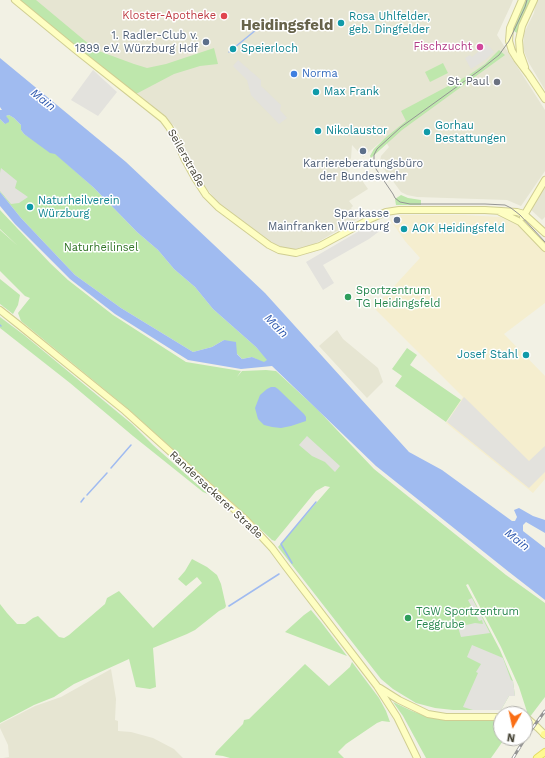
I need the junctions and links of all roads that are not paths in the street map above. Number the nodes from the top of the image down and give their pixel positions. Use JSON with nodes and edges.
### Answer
{"nodes":[{"id":1,"x":15,"y":0,"type":"edge"},
{"id":2,"x":522,"y":0,"type":"edge"},
{"id":3,"x":534,"y":0,"type":"edge"},
{"id":4,"x":527,"y":72,"type":"junction"},
{"id":5,"x":545,"y":99,"type":"edge"},
{"id":6,"x":545,"y":180,"type":"edge"},
{"id":7,"x":497,"y":211,"type":"junction"},
{"id":8,"x":524,"y":214,"type":"junction"},
{"id":9,"x":520,"y":222,"type":"junction"},
{"id":10,"x":545,"y":233,"type":"edge"},
{"id":11,"x":545,"y":248,"type":"edge"},
{"id":12,"x":0,"y":310,"type":"edge"},
{"id":13,"x":377,"y":686,"type":"junction"},
{"id":14,"x":493,"y":716,"type":"edge"},
{"id":15,"x":533,"y":724,"type":"edge"},
{"id":16,"x":545,"y":735,"type":"edge"},
{"id":17,"x":545,"y":752,"type":"edge"},
{"id":18,"x":417,"y":758,"type":"edge"},
{"id":19,"x":537,"y":758,"type":"edge"}],
"edges":[{"from":1,"to":7,"type":"main road","name":"Seilerstraße"},
{"from":2,"to":4,"type":"main road"},
{"from":3,"to":4,"type":"main road"},
{"from":4,"to":5,"type":"main road"},
{"from":6,"to":8,"type":"main road"},
{"from":7,"to":8,"type":"main road","name":"Seilerstraße"},
{"from":7,"to":9,"type":"main road"},
{"from":8,"to":9,"type":"main road"},
{"from":8,"to":10,"type":"main road"},
{"from":9,"to":11,"type":"main road"},
{"from":12,"to":13,"type":"main road","name":"Randersackerer Straße"},
{"from":13,"to":14,"type":"main road"},
{"from":13,"to":18,"type":"main road","name":"Randersackerer Straße"},
{"from":15,"to":16,"type":"main road"},
{"from":17,"to":19,"type":"main road"}]}
